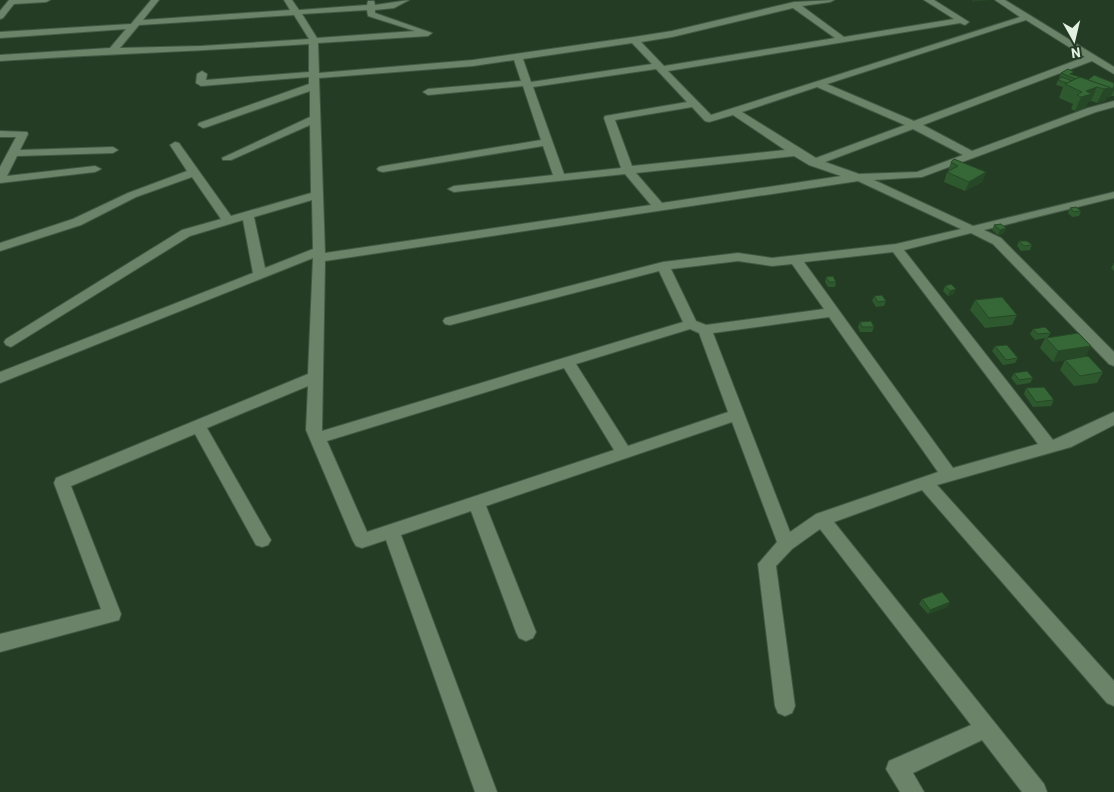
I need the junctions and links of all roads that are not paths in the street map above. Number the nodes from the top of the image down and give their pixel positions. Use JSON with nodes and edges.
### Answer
{"nodes":[{"id":1,"x":46,"y":0,"type":"edge"},
{"id":2,"x":155,"y":0,"type":"edge"},
{"id":3,"x":288,"y":0,"type":"edge"},
{"id":4,"x":405,"y":0,"type":"edge"},
{"id":5,"x":830,"y":0,"type":"edge"},
{"id":6,"x":928,"y":0,"type":"edge"},
{"id":7,"x":999,"y":0,"type":"edge"},
{"id":8,"x":371,"y":4,"type":"edge"},
{"id":9,"x":794,"y":5,"type":"junction"},
{"id":10,"x":296,"y":12,"type":"junction"},
{"id":11,"x":0,"y":16,"type":"edge"},
{"id":12,"x":1027,"y":17,"type":"junction"},
{"id":13,"x":962,"y":20,"type":"junction"},
{"id":14,"x":135,"y":25,"type":"junction"},
{"id":15,"x":981,"y":32,"type":"junction"},
{"id":16,"x":0,"y":35,"type":"edge"},
{"id":17,"x":842,"y":39,"type":"junction"},
{"id":18,"x":634,"y":40,"type":"junction"},
{"id":19,"x":313,"y":41,"type":"junction"},
{"id":20,"x":113,"y":51,"type":"junction"},
{"id":21,"x":518,"y":57,"type":"junction"},
{"id":22,"x":0,"y":58,"type":"edge"},
{"id":23,"x":1092,"y":58,"type":"junction"},
{"id":24,"x":660,"y":68,"type":"junction"},
{"id":25,"x":1114,"y":71,"type":"edge"},
{"id":26,"x":202,"y":74,"type":"dead end"},
{"id":27,"x":314,"y":79,"type":"junction"},
{"id":28,"x":528,"y":84,"type":"junction"},
{"id":29,"x":820,"y":85,"type":"junction"},
{"id":30,"x":428,"y":92,"type":"dead end"},
{"id":31,"x":694,"y":104,"type":"junction"},
{"id":32,"x":1114,"y":104,"type":"edge"},
{"id":33,"x":734,"y":111,"type":"junction"},
{"id":34,"x":315,"y":119,"type":"junction"},
{"id":35,"x":914,"y":124,"type":"junction"},
{"id":36,"x":203,"y":125,"type":"dead end"},
{"id":37,"x":0,"y":134,"type":"edge"},
{"id":38,"x":548,"y":142,"type":"junction"},
{"id":39,"x":175,"y":145,"type":"dead end"},
{"id":40,"x":113,"y":150,"type":"dead end"},
{"id":41,"x":797,"y":152,"type":"junction"},
{"id":42,"x":13,"y":153,"type":"junction"},
{"id":43,"x":972,"y":156,"type":"junction"},
{"id":44,"x":227,"y":158,"type":"dead end"},
{"id":45,"x":813,"y":163,"type":"junction"},
{"id":46,"x":383,"y":169,"type":"dead end"},
{"id":47,"x":627,"y":169,"type":"junction"},
{"id":48,"x":95,"y":170,"type":"dead end"},
{"id":49,"x":194,"y":172,"type":"junction"},
{"id":50,"x":559,"y":177,"type":"junction"},
{"id":51,"x":860,"y":177,"type":"junction"},
{"id":52,"x":0,"y":179,"type":"edge"},
{"id":53,"x":454,"y":189,"type":"dead end"},
{"id":54,"x":317,"y":195,"type":"junction"},
{"id":55,"x":1112,"y":197,"type":"edge"},
{"id":56,"x":659,"y":207,"type":"junction"},
{"id":57,"x":248,"y":215,"type":"junction"},
{"id":58,"x":228,"y":221,"type":"junction"},
{"id":59,"x":972,"y":229,"type":"junction"},
{"id":60,"x":0,"y":247,"type":"edge"},
{"id":61,"x":896,"y":248,"type":"junction"},
{"id":62,"x":319,"y":255,"type":"junction"},
{"id":63,"x":796,"y":260,"type":"junction"},
{"id":64,"x":664,"y":266,"type":"junction"},
{"id":65,"x":260,"y":275,"type":"junction"},
{"id":66,"x":833,"y":312,"type":"junction"},
{"id":67,"x":450,"y":322,"type":"dead end"},
{"id":68,"x":698,"y":327,"type":"junction"},
{"id":69,"x":11,"y":342,"type":"dead end"},
{"id":70,"x":567,"y":361,"type":"junction"},
{"id":71,"x":1114,"y":361,"type":"edge"},
{"id":72,"x":315,"y":377,"type":"junction"},
{"id":73,"x":0,"y":378,"type":"edge"},
{"id":74,"x":737,"y":415,"type":"junction"},
{"id":75,"x":1114,"y":418,"type":"edge"},
{"id":76,"x":198,"y":426,"type":"junction"},
{"id":77,"x":317,"y":438,"type":"junction"},
{"id":78,"x":1050,"y":448,"type":"junction"},
{"id":79,"x":624,"y":453,"type":"junction"},
{"id":80,"x":949,"y":475,"type":"junction"},
{"id":81,"x":925,"y":482,"type":"junction"},
{"id":82,"x":476,"y":503,"type":"junction"},
{"id":83,"x":822,"y":519,"type":"junction"},
{"id":84,"x":391,"y":531,"type":"junction"},
{"id":85,"x":262,"y":540,"type":"dead end"},
{"id":86,"x":786,"y":544,"type":"junction"},
{"id":87,"x":526,"y":632,"type":"dead end"},
{"id":88,"x":0,"y":642,"type":"edge"},
{"id":89,"x":1114,"y":696,"type":"edge"},
{"id":90,"x":785,"y":706,"type":"dead end"},
{"id":91,"x":986,"y":728,"type":"junction"},
{"id":92,"x":486,"y":792,"type":"edge"},
{"id":93,"x":913,"y":792,"type":"edge"},
{"id":94,"x":1036,"y":792,"type":"edge"}],
"edges":[{"from":1,"to":11,"type":"street"},
{"from":2,"to":14,"type":"street"},
{"from":3,"to":10,"type":"street"},
{"from":4,"to":8,"type":"street"},
{"from":5,"to":9,"type":"street"},
{"from":6,"to":13,"type":"street"},
{"from":7,"to":12,"type":"street"},
{"from":8,"to":10,"type":"street"},
{"from":8,"to":19,"type":"street"},
{"from":9,"to":17,"type":"street"},
{"from":9,"to":18,"type":"street"},
{"from":10,"to":14,"type":"street"},
{"from":10,"to":19,"type":"street"},
{"from":12,"to":15,"type":"street"},
{"from":12,"to":23,"type":"street"},
{"from":13,"to":15,"type":"street"},
{"from":13,"to":17,"type":"street"},
{"from":14,"to":16,"type":"street"},
{"from":14,"to":20,"type":"street"},
{"from":15,"to":29,"type":"street"},
{"from":17,"to":24,"type":"street"},
{"from":18,"to":21,"type":"street"},
{"from":18,"to":24,"type":"street"},
{"from":19,"to":20,"type":"street"},
{"from":19,"to":27,"type":"street"},
{"from":20,"to":22,"type":"street"},
{"from":21,"to":27,"type":"street"},
{"from":21,"to":28,"type":"street"},
{"from":23,"to":25,"type":"street"},
{"from":23,"to":35,"type":"street"},
{"from":24,"to":28,"type":"street"},
{"from":24,"to":31,"type":"street"},
{"from":26,"to":27,"type":"street"},
{"from":27,"to":34,"type":"street"},
{"from":27,"to":36,"type":"street"},
{"from":28,"to":30,"type":"street"},
{"from":28,"to":38,"type":"street"},
{"from":29,"to":33,"type":"street"},
{"from":29,"to":35,"type":"street"},
{"from":31,"to":33,"type":"street"},
{"from":31,"to":47,"type":"street"},
{"from":32,"to":43,"type":"street"},
{"from":33,"to":41,"type":"street"},
{"from":34,"to":44,"type":"street"},
{"from":34,"to":54,"type":"street"},
{"from":35,"to":43,"type":"street"},
{"from":35,"to":45,"type":"street"},
{"from":37,"to":42,"type":"street"},
{"from":38,"to":46,"type":"street"},
{"from":38,"to":50,"type":"street"},
{"from":39,"to":49,"type":"street"},
{"from":40,"to":42,"type":"street"},
{"from":41,"to":45,"type":"street"},
{"from":41,"to":47,"type":"street"},
{"from":42,"to":52,"type":"street"},
{"from":43,"to":51,"type":"street"},
{"from":45,"to":51,"type":"street"},
{"from":47,"to":50,"type":"street"},
{"from":47,"to":56,"type":"street"},
{"from":48,"to":52,"type":"street"},
{"from":49,"to":58,"type":"street"},
{"from":49,"to":60,"type":"street"},
{"from":50,"to":53,"type":"street"},
{"from":51,"to":56,"type":"street"},
{"from":51,"to":59,"type":"street"},
{"from":54,"to":57,"type":"street"},
{"from":54,"to":62,"type":"street"},
{"from":55,"to":59,"type":"street"},
{"from":56,"to":62,"type":"street"},
{"from":57,"to":58,"type":"street"},
{"from":57,"to":65,"type":"street"},
{"from":58,"to":69,"type":"street"},
{"from":59,"to":61,"type":"street"},
{"from":59,"to":71,"type":"street"},
{"from":61,"to":63,"type":"street"},
{"from":61,"to":78,"type":"street"},
{"from":62,"to":65,"type":"street"},
{"from":62,"to":72,"type":"street"},
{"from":63,"to":64,"type":"street"},
{"from":63,"to":66,"type":"street"},
{"from":64,"to":67,"type":"street"},
{"from":64,"to":68,"type":"street"},
{"from":65,"to":73,"type":"street"},
{"from":66,"to":68,"type":"street"},
{"from":66,"to":80,"type":"street"},
{"from":68,"to":70,"type":"street"},
{"from":68,"to":74,"type":"street"},
{"from":70,"to":77,"type":"street"},
{"from":70,"to":79,"type":"street"},
{"from":72,"to":76,"type":"street"},
{"from":72,"to":77,"type":"street"},
{"from":74,"to":79,"type":"street"},
{"from":74,"to":86,"type":"street"},
{"from":75,"to":78,"type":"street"},
{"from":76,"to":85,"type":"street"},
{"from":76,"to":88,"type":"street"},
{"from":77,"to":84,"type":"street"},
{"from":78,"to":80,"type":"street"},
{"from":79,"to":82,"type":"street"},
{"from":80,"to":81,"type":"street"},
{"from":81,"to":83,"type":"street"},
{"from":81,"to":89,"type":"street"},
{"from":82,"to":84,"type":"street"},
{"from":82,"to":87,"type":"street"},
{"from":83,"to":86,"type":"street"},
{"from":83,"to":91,"type":"street"},
{"from":84,"to":92,"type":"street"},
{"from":86,"to":90,"type":"street"},
{"from":91,"to":93,"type":"street"},
{"from":91,"to":94,"type":"street"}]}
